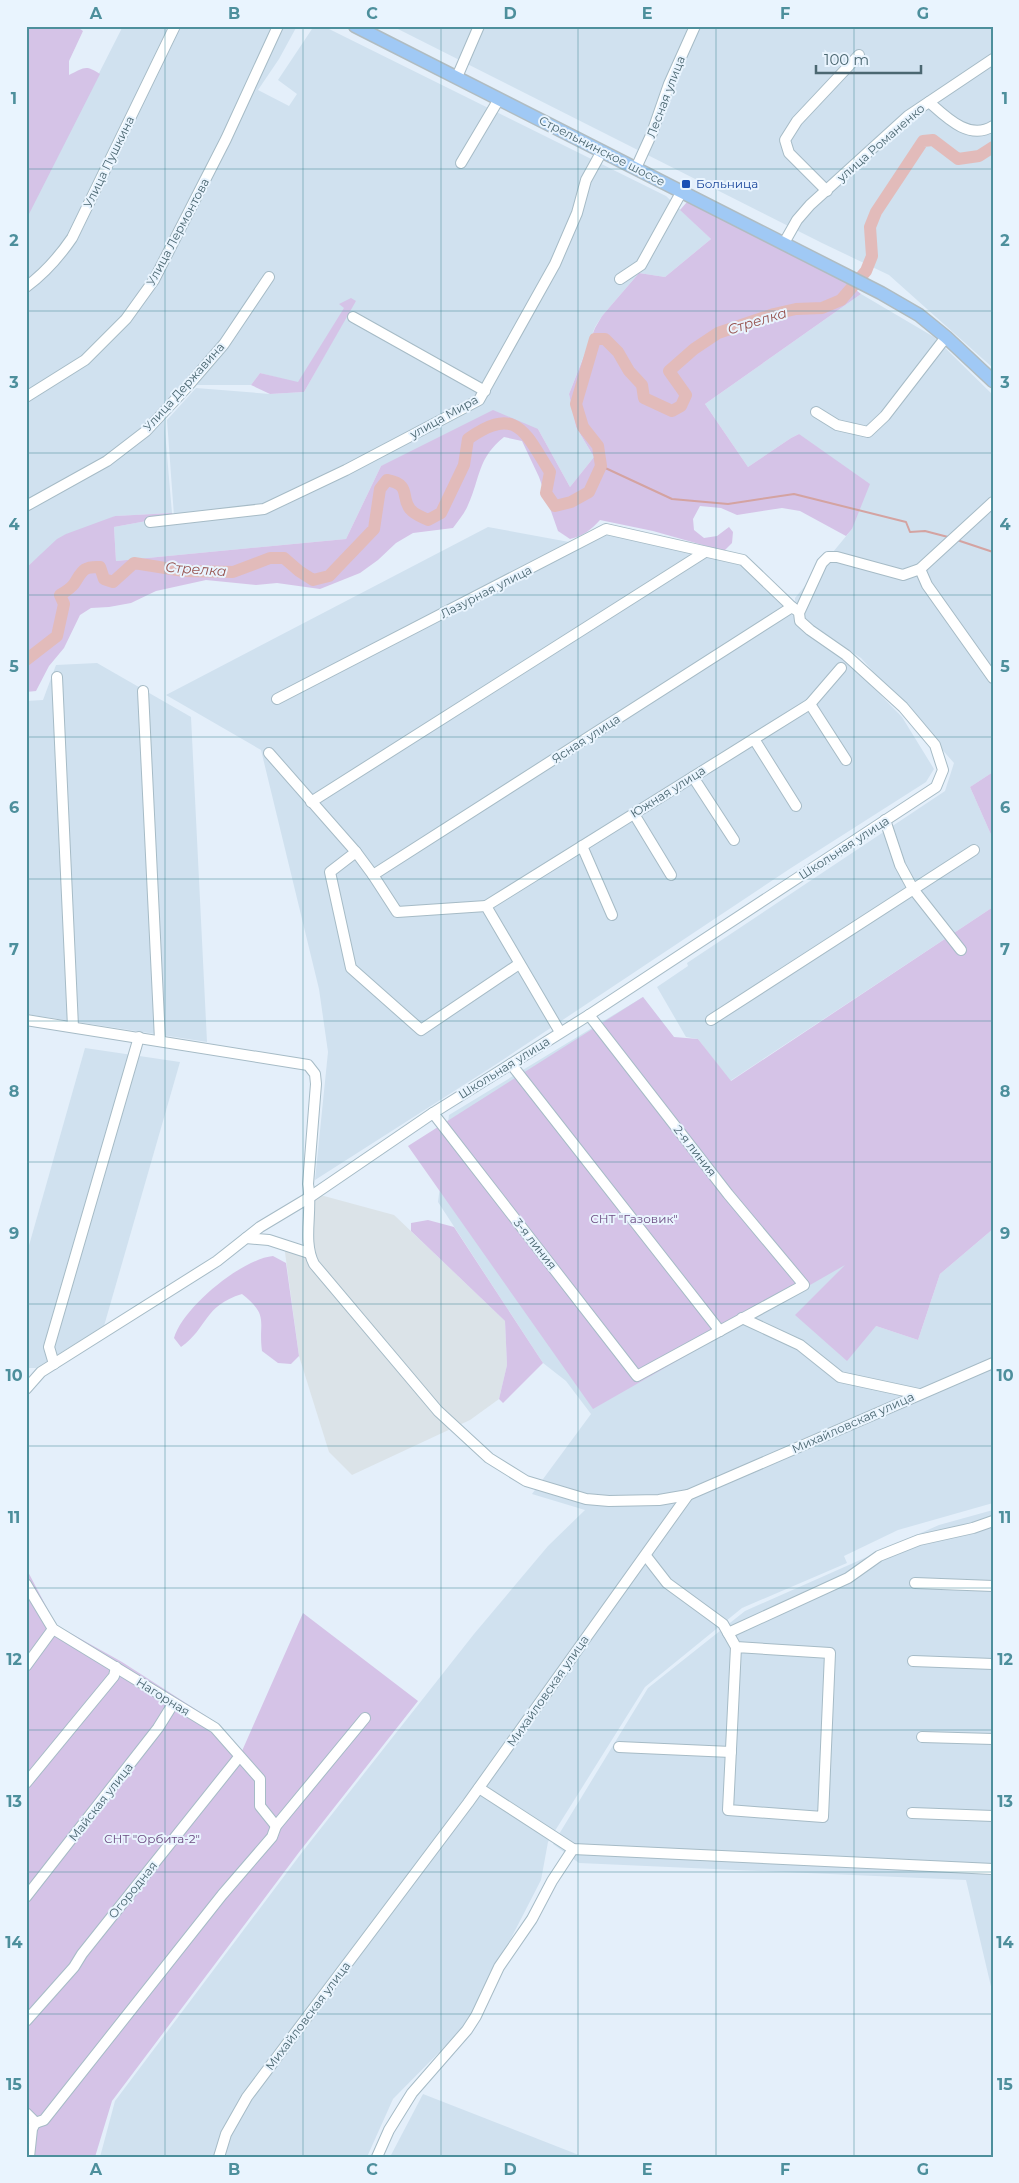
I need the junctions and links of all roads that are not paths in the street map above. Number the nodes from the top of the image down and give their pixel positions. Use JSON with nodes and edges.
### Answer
{"nodes":[{"id":1,"x":175,"y":26,"type":"edge"},
{"id":2,"x":278,"y":26,"type":"edge"},
{"id":3,"x":356,"y":26,"type":"edge"},
{"id":4,"x":479,"y":26,"type":"edge"},
{"id":5,"x":695,"y":26,"type":"edge"},
{"id":6,"x":859,"y":55,"type":"dead end"},
{"id":7,"x":993,"y":59,"type":"edge"},
{"id":8,"x":457,"y":77,"type":"junction"},
{"id":9,"x":499,"y":99,"type":"junction"},
{"id":10,"x":929,"y":102,"type":"junction"},
{"id":11,"x":993,"y":126,"type":"edge"},
{"id":12,"x":602,"y":151,"type":"junction"},
{"id":13,"x":461,"y":163,"type":"dead end"},
{"id":14,"x":636,"y":168,"type":"junction"},
{"id":15,"x":682,"y":191,"type":"junction"},
{"id":16,"x":827,"y":191,"type":"junction"},
{"id":17,"x":784,"y":243,"type":"junction"},
{"id":18,"x":269,"y":277,"type":"dead end"},
{"id":19,"x":620,"y":279,"type":"dead end"},
{"id":20,"x":26,"y":286,"type":"edge"},
{"id":21,"x":353,"y":317,"type":"dead end"},
{"id":22,"x":946,"y":337,"type":"junction"},
{"id":23,"x":993,"y":382,"type":"edge"},
{"id":24,"x":485,"y":392,"type":"junction"},
{"id":25,"x":26,"y":397,"type":"edge"},
{"id":26,"x":816,"y":412,"type":"dead end"},
{"id":27,"x":993,"y":502,"type":"edge"},
{"id":28,"x":26,"y":506,"type":"edge"},
{"id":29,"x":150,"y":522,"type":"dead end"},
{"id":30,"x":704,"y":551,"type":"junction"},
{"id":31,"x":920,"y":568,"type":"junction"},
{"id":32,"x":795,"y":610,"type":"junction"},
{"id":33,"x":841,"y":668,"type":"dead end"},
{"id":34,"x":57,"y":677,"type":"dead end"},
{"id":35,"x":993,"y":678,"type":"edge"},
{"id":36,"x":142,"y":691,"type":"dead end"},
{"id":37,"x":277,"y":699,"type":"dead end"},
{"id":38,"x":810,"y":704,"type":"junction"},
{"id":39,"x":754,"y":739,"type":"junction"},
{"id":40,"x":269,"y":753,"type":"dead end"},
{"id":41,"x":846,"y":760,"type":"dead end"},
{"id":42,"x":693,"y":777,"type":"junction"},
{"id":43,"x":311,"y":802,"type":"junction"},
{"id":44,"x":796,"y":806,"type":"dead end"},
{"id":45,"x":634,"y":814,"type":"junction"},
{"id":46,"x":885,"y":820,"type":"junction"},
{"id":47,"x":734,"y":840,"type":"dead end"},
{"id":48,"x":582,"y":846,"type":"junction"},
{"id":49,"x":974,"y":850,"type":"dead end"},
{"id":50,"x":356,"y":852,"type":"junction"},
{"id":51,"x":373,"y":875,"type":"junction"},
{"id":52,"x":671,"y":875,"type":"dead end"},
{"id":53,"x":913,"y":889,"type":"junction"},
{"id":54,"x":486,"y":906,"type":"junction"},
{"id":55,"x":612,"y":914,"type":"dead end"},
{"id":56,"x":961,"y":950,"type":"dead end"},
{"id":57,"x":519,"y":964,"type":"junction"},
{"id":58,"x":589,"y":1015,"type":"junction"},
{"id":59,"x":26,"y":1020,"type":"edge"},
{"id":60,"x":711,"y":1020,"type":"dead end"},
{"id":61,"x":73,"y":1027,"type":"junction"},
{"id":62,"x":560,"y":1032,"type":"junction"},
{"id":63,"x":139,"y":1037,"type":"junction"},
{"id":64,"x":160,"y":1040,"type":"junction"},
{"id":65,"x":510,"y":1064,"type":"junction"},
{"id":66,"x":433,"y":1113,"type":"junction"},
{"id":67,"x":310,"y":1197,"type":"junction"},
{"id":68,"x":246,"y":1238,"type":"junction"},
{"id":69,"x":309,"y":1253,"type":"junction"},
{"id":70,"x":742,"y":1318,"type":"junction"},
{"id":71,"x":720,"y":1331,"type":"junction"},
{"id":72,"x":993,"y":1363,"type":"edge"},
{"id":73,"x":54,"y":1364,"type":"junction"},
{"id":74,"x":28,"y":1385,"type":"edge"},
{"id":75,"x":919,"y":1394,"type":"junction"},
{"id":76,"x":688,"y":1495,"type":"junction"},
{"id":77,"x":993,"y":1521,"type":"edge"},
{"id":78,"x":646,"y":1556,"type":"junction"},
{"id":79,"x":915,"y":1582,"type":"dead end"},
{"id":80,"x":26,"y":1584,"type":"edge"},
{"id":81,"x":993,"y":1586,"type":"edge"},
{"id":82,"x":53,"y":1629,"type":"junction"},
{"id":83,"x":728,"y":1633,"type":"junction"},
{"id":84,"x":736,"y":1647,"type":"junction"},
{"id":85,"x":913,"y":1661,"type":"dead end"},
{"id":86,"x":993,"y":1664,"type":"edge"},
{"id":87,"x":26,"y":1666,"type":"edge"},
{"id":88,"x":116,"y":1667,"type":"junction"},
{"id":89,"x":173,"y":1704,"type":"junction"},
{"id":90,"x":365,"y":1718,"type":"dead end"},
{"id":91,"x":922,"y":1737,"type":"dead end"},
{"id":92,"x":993,"y":1739,"type":"edge"},
{"id":93,"x":619,"y":1747,"type":"dead end"},
{"id":94,"x":731,"y":1752,"type":"junction"},
{"id":95,"x":239,"y":1756,"type":"junction"},
{"id":96,"x":26,"y":1782,"type":"edge"},
{"id":97,"x":479,"y":1788,"type":"junction"},
{"id":98,"x":912,"y":1813,"type":"dead end"},
{"id":99,"x":993,"y":1816,"type":"edge"},
{"id":100,"x":276,"y":1826,"type":"junction"},
{"id":101,"x":573,"y":1849,"type":"junction"},
{"id":102,"x":993,"y":1869,"type":"edge"},
{"id":103,"x":26,"y":1898,"type":"edge"},
{"id":104,"x":26,"y":2021,"type":"edge"},
{"id":105,"x":26,"y":2113,"type":"edge"},
{"id":106,"x":31,"y":2126,"type":"edge"},
{"id":107,"x":29,"y":2157,"type":"edge"},
{"id":108,"x":219,"y":2157,"type":"edge"},
{"id":109,"x":377,"y":2157,"type":"edge"}],
"edges":[{"from":1,"to":20,"type":"street","name":"Улица Пушкина"},
{"from":2,"to":25,"type":"street","name":"Улица Лермонтова"},
{"from":3,"to":8,"type":"main road","name":"Стрельнинское шоссе"},
{"from":4,"to":8,"type":"street"},
{"from":5,"to":14,"type":"street","name":"Лесная улица"},
{"from":6,"to":16,"type":"street"},
{"from":7,"to":10,"type":"street","name":"улица Романенко"},
{"from":8,"to":9,"type":"main road","name":"Стрельнинское шоссе"},
{"from":9,"to":12,"type":"main road","name":"Стрельнинское шоссе"},
{"from":9,"to":13,"type":"street"},
{"from":10,"to":11,"type":"street"},
{"from":10,"to":16,"type":"street","name":"улица Романенко"},
{"from":12,"to":14,"type":"main road","name":"Стрельнинское шоссе"},
{"from":12,"to":24,"type":"street","name":"улица Мира"},
{"from":14,"to":15,"type":"main road","name":"Стрельнинское шоссе"},
{"from":15,"to":17,"type":"main road","name":"Стрельнинское шоссе"},
{"from":15,"to":19,"type":"street"},
{"from":16,"to":17,"type":"street","name":"улица Романенко"},
{"from":17,"to":22,"type":"main road","name":"Стрельнинское шоссе"},
{"from":18,"to":28,"type":"street","name":"Улица Державина"},
{"from":21,"to":24,"type":"street"},
{"from":22,"to":23,"type":"main road","name":"Стрельнинское шоссе"},
{"from":22,"to":26,"type":"street"},
{"from":24,"to":29,"type":"street","name":"улица Мира"},
{"from":27,"to":31,"type":"street"},
{"from":30,"to":32,"type":"street","name":"Лазурная улица"},
{"from":30,"to":37,"type":"street","name":"Лазурная улица"},
{"from":30,"to":43,"type":"street"},
{"from":31,"to":32,"type":"street"},
{"from":31,"to":35,"type":"street"},
{"from":32,"to":46,"type":"street","name":"Школьная улица"},
{"from":32,"to":51,"type":"street","name":"Ясная улица"},
{"from":33,"to":38,"type":"street","name":"Южная улица"},
{"from":34,"to":61,"type":"street"},
{"from":36,"to":64,"type":"street"},
{"from":38,"to":39,"type":"street","name":"Южная улица"},
{"from":38,"to":41,"type":"street"},
{"from":39,"to":42,"type":"street","name":"Южная улица"},
{"from":39,"to":44,"type":"street"},
{"from":40,"to":43,"type":"street"},
{"from":42,"to":45,"type":"street","name":"Южная улица"},
{"from":42,"to":47,"type":"street"},
{"from":43,"to":50,"type":"street"},
{"from":45,"to":48,"type":"street","name":"Южная улица"},
{"from":45,"to":52,"type":"street"},
{"from":46,"to":53,"type":"street"},
{"from":46,"to":58,"type":"street","name":"Школьная улица"},
{"from":48,"to":54,"type":"street","name":"Южная улица"},
{"from":48,"to":55,"type":"street"},
{"from":49,"to":53,"type":"street"},
{"from":50,"to":51,"type":"street"},
{"from":50,"to":57,"type":"street"},
{"from":51,"to":54,"type":"street"},
{"from":53,"to":56,"type":"street"},
{"from":53,"to":60,"type":"street"},
{"from":54,"to":57,"type":"street"},
{"from":57,"to":62,"type":"street"},
{"from":58,"to":62,"type":"street","name":"Школьная улица"},
{"from":58,"to":70,"type":"street","name":"2-я линия"},
{"from":59,"to":61,"type":"street"},
{"from":61,"to":63,"type":"street"},
{"from":62,"to":65,"type":"street","name":"Школьная улица"},
{"from":63,"to":64,"type":"street"},
{"from":63,"to":73,"type":"street"},
{"from":64,"to":67,"type":"street"},
{"from":65,"to":66,"type":"street","name":"Школьная улица"},
{"from":65,"to":71,"type":"street"},
{"from":66,"to":67,"type":"street","name":"Школьная улица"},
{"from":66,"to":71,"type":"street","name":"3-я линия"},
{"from":67,"to":68,"type":"street","name":"Школьная улица"},
{"from":67,"to":69,"type":"street"},
{"from":68,"to":69,"type":"street"},
{"from":68,"to":73,"type":"street","name":"Школьная улица"},
{"from":69,"to":76,"type":"street"},
{"from":70,"to":71,"type":"street"},
{"from":70,"to":75,"type":"street"},
{"from":72,"to":75,"type":"street","name":"Михайловская улица"},
{"from":73,"to":74,"type":"street","name":"Школьная улица"},
{"from":75,"to":76,"type":"street","name":"Михайловская улица"},
{"from":76,"to":78,"type":"street","name":"Михайловская улица"},
{"from":77,"to":83,"type":"street"},
{"from":78,"to":83,"type":"street"},
{"from":78,"to":97,"type":"street","name":"Михайловская улица"},
{"from":79,"to":81,"type":"street"},
{"from":80,"to":82,"type":"street","name":"Нагорная"},
{"from":82,"to":87,"type":"street"},
{"from":82,"to":88,"type":"street","name":"Нагорная"},
{"from":83,"to":84,"type":"street"},
{"from":84,"to":94,"type":"street"},
{"from":84,"to":94,"type":"street"},
{"from":85,"to":86,"type":"street"},
{"from":88,"to":89,"type":"street","name":"Нагорная"},
{"from":88,"to":96,"type":"street"},
{"from":89,"to":95,"type":"street","name":"Нагорная"},
{"from":89,"to":103,"type":"street","name":"Майская улица"},
{"from":90,"to":100,"type":"street"},
{"from":91,"to":92,"type":"street"},
{"from":93,"to":94,"type":"street"},
{"from":95,"to":100,"type":"street","name":"Нагорная"},
{"from":95,"to":104,"type":"street","name":"Огородная"},
{"from":97,"to":101,"type":"street"},
{"from":97,"to":108,"type":"street","name":"Михайловская улица"},
{"from":98,"to":99,"type":"street"},
{"from":100,"to":106,"type":"street"},
{"from":101,"to":102,"type":"street"},
{"from":101,"to":109,"type":"street"},
{"from":105,"to":106,"type":"street"},
{"from":106,"to":107,"type":"street"}]}
